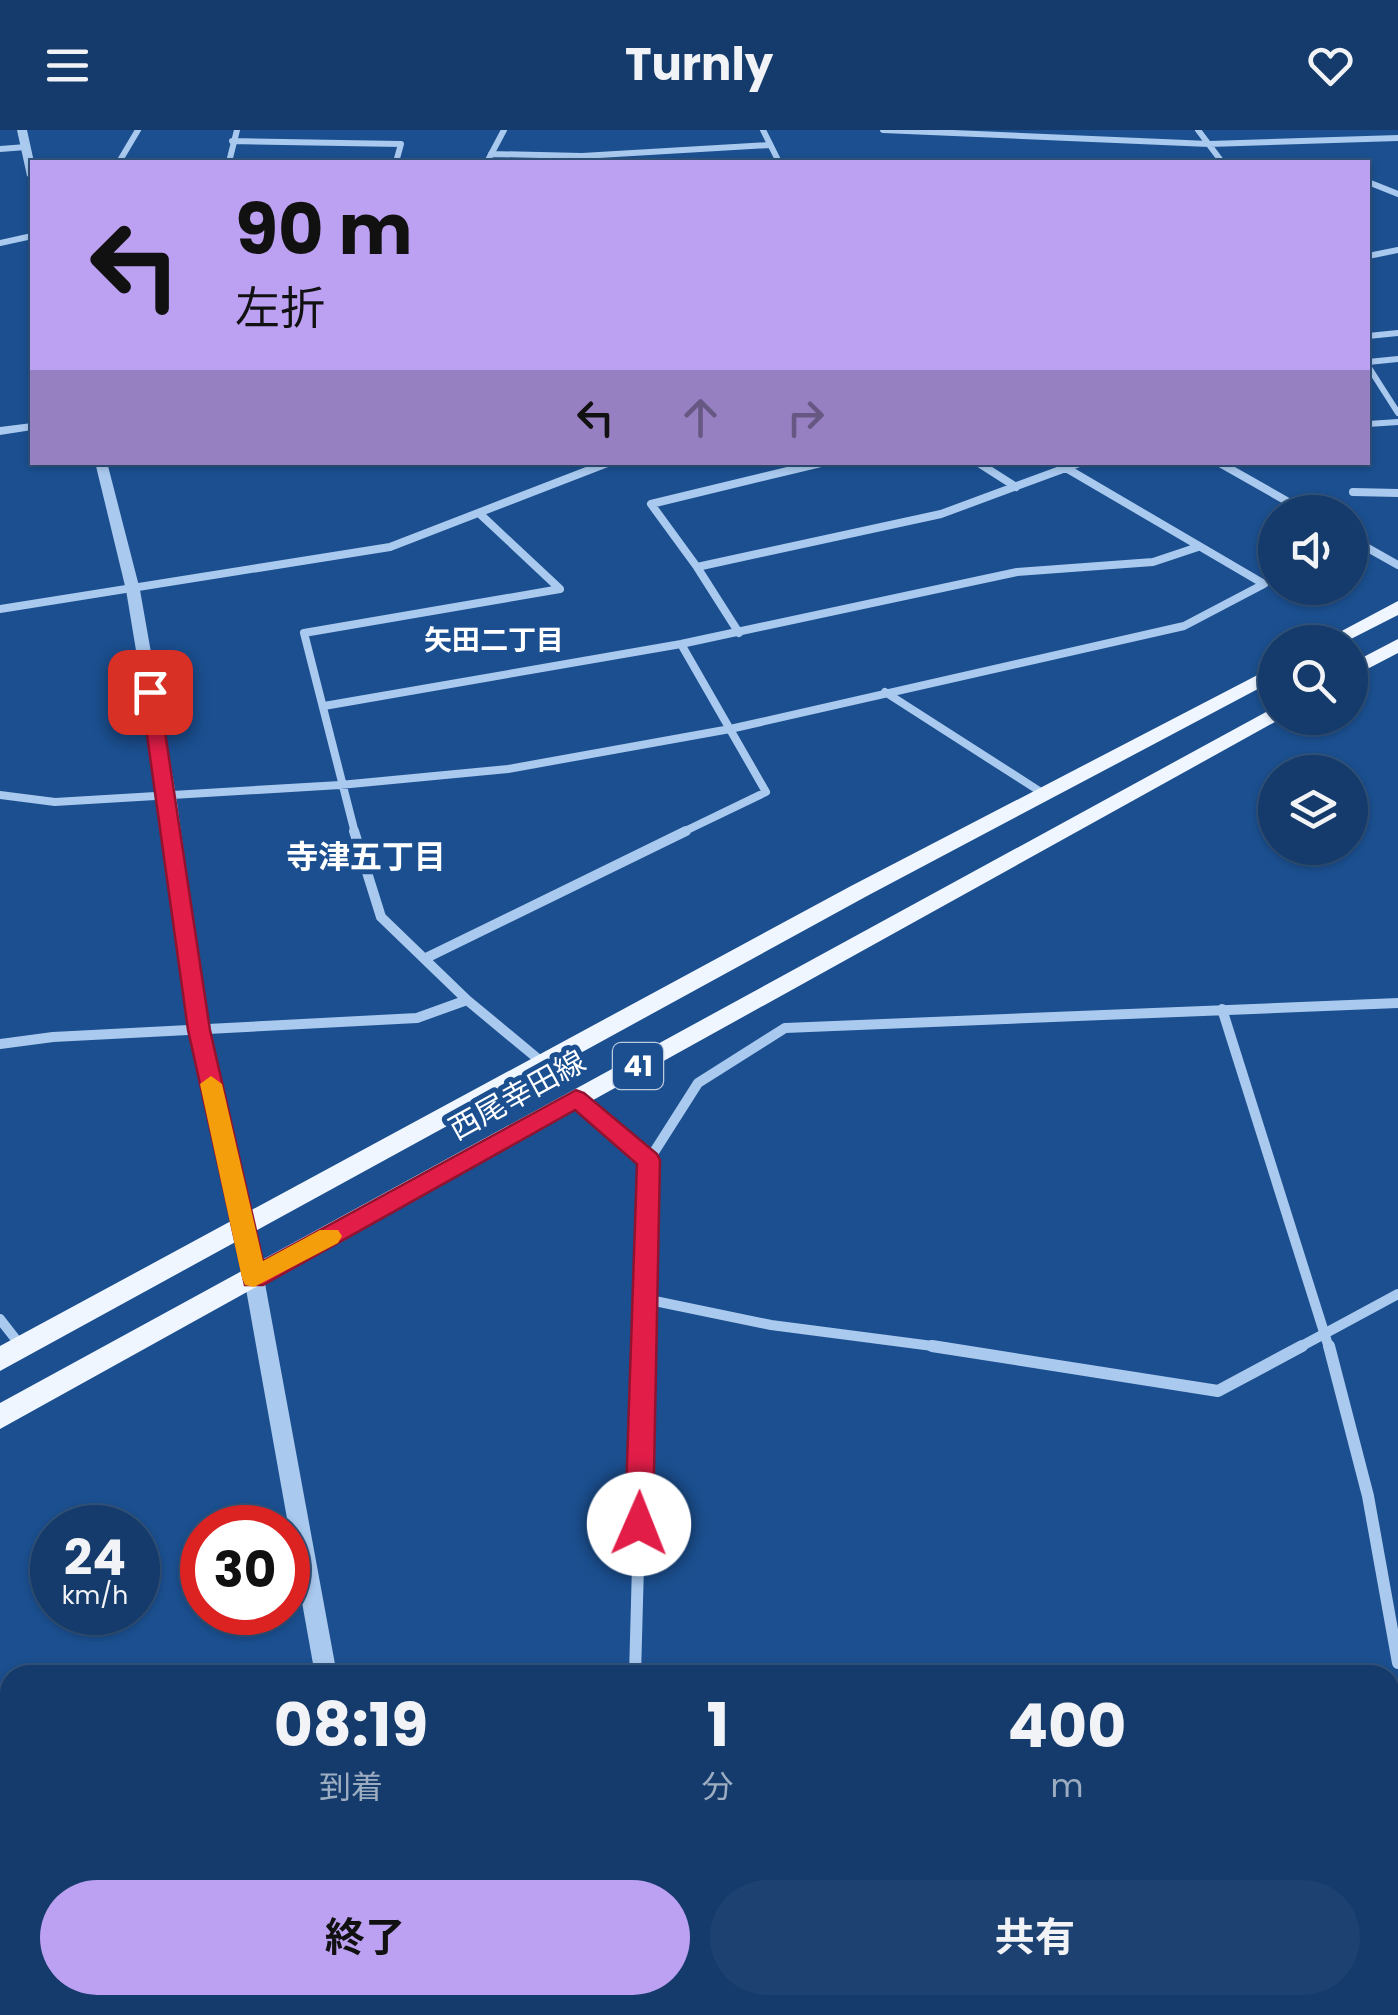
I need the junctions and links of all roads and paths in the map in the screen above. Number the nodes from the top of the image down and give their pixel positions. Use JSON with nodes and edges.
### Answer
{"nodes":[{"id":1,"x":22,"y":130,"type":"edge"},
{"id":2,"x":138,"y":130,"type":"edge"},
{"id":3,"x":236,"y":130,"type":"edge"},
{"id":4,"x":504,"y":130,"type":"edge"},
{"id":5,"x":763,"y":130,"type":"edge"},
{"id":6,"x":883,"y":130,"type":"edge"},
{"id":7,"x":1058,"y":130,"type":"edge"},
{"id":8,"x":1198,"y":130,"type":"edge"},
{"id":9,"x":1398,"y":138,"type":"edge"},
{"id":10,"x":1066,"y":139,"type":"junction"},
{"id":11,"x":232,"y":141,"type":"junction"},
{"id":12,"x":1209,"y":144,"type":"junction"},
{"id":13,"x":770,"y":145,"type":"junction"},
{"id":14,"x":26,"y":147,"type":"junction"},
{"id":15,"x":0,"y":150,"type":"edge"},
{"id":16,"x":491,"y":154,"type":"junction"},
{"id":17,"x":120,"y":160,"type":"edge"},
{"id":18,"x":229,"y":160,"type":"edge"},
{"id":19,"x":397,"y":160,"type":"edge"},
{"id":20,"x":488,"y":160,"type":"edge"},
{"id":21,"x":778,"y":160,"type":"edge"},
{"id":22,"x":1221,"y":160,"type":"edge"},
{"id":23,"x":30,"y":166,"type":"edge"},
{"id":24,"x":1370,"y":183,"type":"edge"},
{"id":25,"x":1398,"y":194,"type":"edge"},
{"id":26,"x":30,"y":236,"type":"edge"},
{"id":27,"x":0,"y":244,"type":"edge"},
{"id":28,"x":1398,"y":250,"type":"edge"},
{"id":29,"x":1370,"y":256,"type":"edge"},
{"id":30,"x":1398,"y":333,"type":"edge"},
{"id":31,"x":1370,"y":336,"type":"edge"},
{"id":32,"x":1398,"y":359,"type":"edge"},
{"id":33,"x":1370,"y":366,"type":"edge"},
{"id":34,"x":1370,"y":369,"type":"edge"},
{"id":35,"x":1393,"y":398,"type":"edge"},
{"id":36,"x":1398,"y":413,"type":"edge"},
{"id":37,"x":1398,"y":422,"type":"edge"},
{"id":38,"x":1370,"y":424,"type":"edge"},
{"id":39,"x":30,"y":428,"type":"edge"},
{"id":40,"x":0,"y":431,"type":"edge"},
{"id":41,"x":102,"y":465,"type":"edge"},
{"id":42,"x":602,"y":465,"type":"edge"},
{"id":43,"x":812,"y":465,"type":"edge"},
{"id":44,"x":983,"y":465,"type":"edge"},
{"id":45,"x":1074,"y":465,"type":"edge"},
{"id":46,"x":1223,"y":465,"type":"edge"},
{"id":47,"x":1066,"y":468,"type":"junction"},
{"id":48,"x":1016,"y":486,"type":"junction"},
{"id":49,"x":1353,"y":492,"type":"dead end"},
{"id":50,"x":1398,"y":492,"type":"edge"},
{"id":51,"x":1276,"y":495,"type":"edge"},
{"id":52,"x":480,"y":514,"type":"junction"},
{"id":53,"x":1198,"y":547,"type":"junction"},
{"id":54,"x":1368,"y":548,"type":"edge"},
{"id":55,"x":1398,"y":565,"type":"edge"},
{"id":56,"x":697,"y":567,"type":"junction"},
{"id":57,"x":133,"y":590,"type":"junction"},
{"id":58,"x":1398,"y":608,"type":"edge"},
{"id":59,"x":0,"y":609,"type":"edge"},
{"id":60,"x":1364,"y":625,"type":"edge"},
{"id":61,"x":739,"y":633,"type":"junction"},
{"id":62,"x":680,"y":644,"type":"junction"},
{"id":63,"x":1398,"y":645,"type":"edge"},
{"id":64,"x":1368,"y":662,"type":"edge"},
{"id":65,"x":1258,"y":681,"type":"edge"},
{"id":66,"x":885,"y":692,"type":"junction"},
{"id":67,"x":324,"y":706,"type":"junction"},
{"id":68,"x":1258,"y":722,"type":"edge"},
{"id":69,"x":730,"y":728,"type":"junction"},
{"id":70,"x":340,"y":785,"type":"junction"},
{"id":71,"x":1044,"y":794,"type":"junction"},
{"id":72,"x":0,"y":795,"type":"edge"},
{"id":73,"x":168,"y":795,"type":"junction"},
{"id":74,"x":426,"y":958,"type":"junction"},
{"id":75,"x":467,"y":1000,"type":"junction"},
{"id":76,"x":1398,"y":1004,"type":"edge"},
{"id":77,"x":1222,"y":1009,"type":"junction"},
{"id":78,"x":199,"y":1030,"type":"junction"},
{"id":79,"x":0,"y":1044,"type":"edge"},
{"id":80,"x":543,"y":1062,"type":"junction"},
{"id":81,"x":576,"y":1098,"type":"junction"},
{"id":82,"x":648,"y":1160,"type":"junction"},
{"id":83,"x":242,"y":1228,"type":"junction"},
{"id":84,"x":254,"y":1278,"type":"junction"},
{"id":85,"x":1398,"y":1294,"type":"edge"},
{"id":86,"x":644,"y":1299,"type":"junction"},
{"id":87,"x":0,"y":1319,"type":"edge"},
{"id":88,"x":1327,"y":1334,"type":"junction"},
{"id":89,"x":23,"y":1348,"type":"junction"},
{"id":90,"x":0,"y":1360,"type":"edge"},
{"id":91,"x":0,"y":1416,"type":"edge"},
{"id":92,"x":1398,"y":1662,"type":"edge"},
{"id":93,"x":324,"y":1665,"type":"edge"},
{"id":94,"x":636,"y":1665,"type":"edge"}],
"edges":[{"from":1,"to":14,"type":"street"},
{"from":2,"to":17,"type":"street"},
{"from":3,"to":11,"type":"street"},
{"from":4,"to":16,"type":"street"},
{"from":5,"to":13,"type":"street"},
{"from":6,"to":10,"type":"street"},
{"from":7,"to":10,"type":"street"},
{"from":8,"to":12,"type":"street"},
{"from":9,"to":12,"type":"street"},
{"from":10,"to":12,"type":"street"},
{"from":11,"to":18,"type":"street"},
{"from":11,"to":19,"type":"street"},
{"from":12,"to":22,"type":"street"},
{"from":13,"to":16,"type":"street"},
{"from":13,"to":21,"type":"street"},
{"from":14,"to":15,"type":"street"},
{"from":14,"to":23,"type":"street"},
{"from":16,"to":20,"type":"street"},
{"from":24,"to":25,"type":"street"},
{"from":26,"to":27,"type":"street"},
{"from":28,"to":29,"type":"street"},
{"from":30,"to":31,"type":"street"},
{"from":32,"to":33,"type":"street"},
{"from":34,"to":35,"type":"street"},
{"from":35,"to":36,"type":"street"},
{"from":37,"to":38,"type":"street"},
{"from":39,"to":40,"type":"street"},
{"from":41,"to":57,"type":"street"},
{"from":42,"to":52,"type":"street"},
{"from":43,"to":56,"type":"street"},
{"from":44,"to":48,"type":"street"},
{"from":45,"to":47,"type":"street"},
{"from":46,"to":51,"type":"street"},
{"from":47,"to":48,"type":"street"},
{"from":47,"to":53,"type":"street"},
{"from":48,"to":56,"type":"street"},
{"from":49,"to":50,"type":"street"},
{"from":52,"to":57,"type":"street"},
{"from":52,"to":67,"type":"street"},
{"from":53,"to":61,"type":"street"},
{"from":53,"to":66,"type":"street"},
{"from":54,"to":55,"type":"street"},
{"from":56,"to":61,"type":"street"},
{"from":57,"to":59,"type":"street"},
{"from":57,"to":73,"type":"street"},
{"from":58,"to":60,"type":"main road"},
{"from":61,"to":62,"type":"street"},
{"from":62,"to":67,"type":"street"},
{"from":62,"to":69,"type":"street"},
{"from":63,"to":64,"type":"main road"},
{"from":65,"to":71,"type":"main road","name":"西尾幸田線","number":"41"},
{"from":66,"to":69,"type":"street"},
{"from":66,"to":71,"type":"street"},
{"from":67,"to":70,"type":"street"},
{"from":68,"to":81,"type":"main road","name":"西尾幸田線","number":"41"},
{"from":69,"to":70,"type":"street"},
{"from":69,"to":74,"type":"street"},
{"from":70,"to":73,"type":"street"},
{"from":70,"to":74,"type":"street"},
{"from":71,"to":80,"type":"main road","name":"西尾幸田線","number":"41"},
{"from":72,"to":73,"type":"street"},
{"from":73,"to":78,"type":"street"},
{"from":74,"to":75,"type":"street"},
{"from":75,"to":78,"type":"street"},
{"from":75,"to":80,"type":"street"},
{"from":76,"to":77,"type":"street"},
{"from":77,"to":82,"type":"street"},
{"from":77,"to":88,"type":"street"},
{"from":78,"to":79,"type":"street"},
{"from":78,"to":83,"type":"street"},
{"from":80,"to":83,"type":"main road","name":"西尾幸田線","number":"41"},
{"from":81,"to":82,"type":"street"},
{"from":81,"to":84,"type":"main road","name":"西尾幸田線","number":"41"},
{"from":82,"to":86,"type":"street"},
{"from":83,"to":84,"type":"street"},
{"from":83,"to":89,"type":"main road","name":"西尾幸田線","number":"41"},
{"from":84,"to":91,"type":"main road","name":"西尾幸田線","number":"41"},
{"from":84,"to":93,"type":"street"},
{"from":85,"to":88,"type":"street"},
{"from":86,"to":88,"type":"street"},
{"from":86,"to":94,"type":"street"},
{"from":87,"to":89,"type":"street"},
{"from":88,"to":92,"type":"street"},
{"from":89,"to":90,"type":"main road","name":"西尾幸田線","number":"41"}]}
